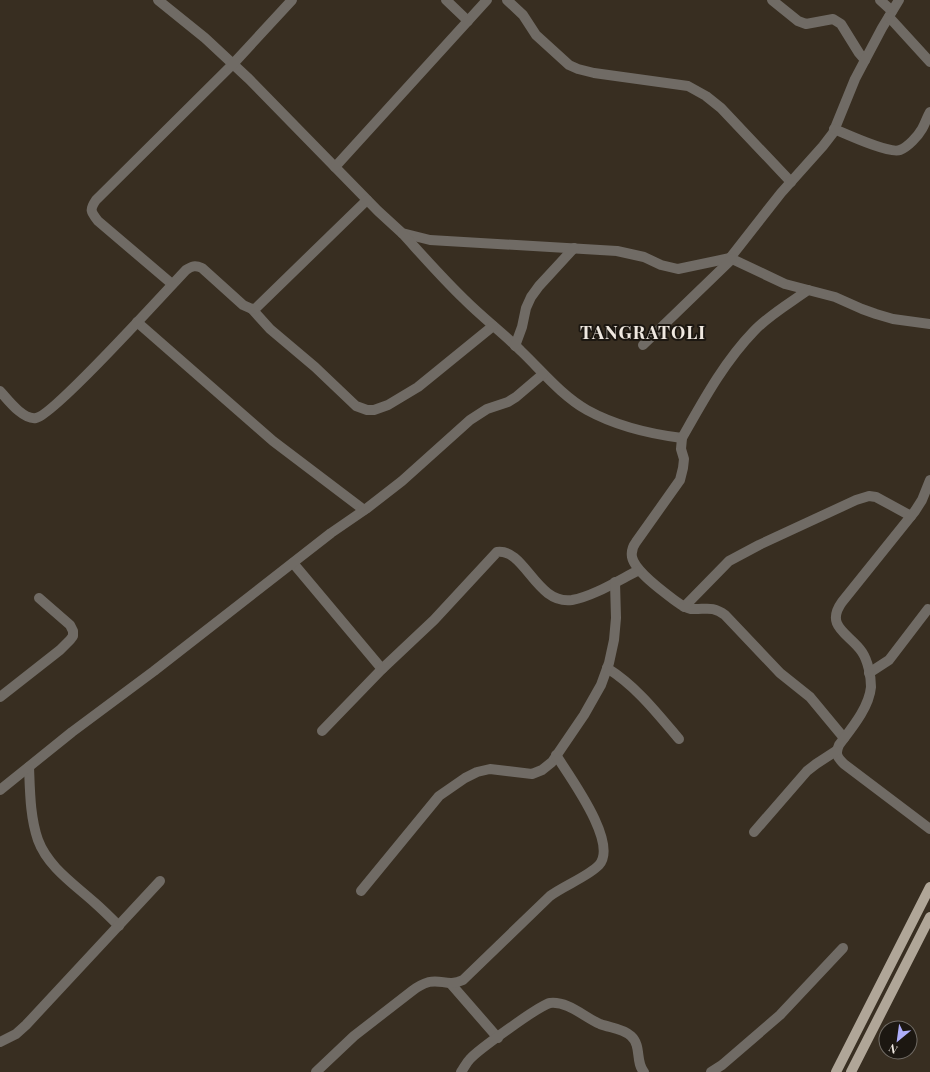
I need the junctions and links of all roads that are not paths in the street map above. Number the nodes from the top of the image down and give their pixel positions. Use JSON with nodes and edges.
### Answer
{"nodes":[{"id":1,"x":158,"y":0,"type":"edge"},
{"id":2,"x":292,"y":0,"type":"edge"},
{"id":3,"x":446,"y":0,"type":"edge"},
{"id":4,"x":487,"y":0,"type":"edge"},
{"id":5,"x":507,"y":0,"type":"edge"},
{"id":6,"x":772,"y":0,"type":"edge"},
{"id":7,"x":880,"y":0,"type":"edge"},
{"id":8,"x":899,"y":0,"type":"edge"},
{"id":9,"x":890,"y":14,"type":"junction"},
{"id":10,"x":468,"y":22,"type":"junction"},
{"id":11,"x":865,"y":60,"type":"junction"},
{"id":12,"x":930,"y":62,"type":"edge"},
{"id":13,"x":233,"y":64,"type":"junction"},
{"id":14,"x":930,"y":112,"type":"edge"},
{"id":15,"x":834,"y":130,"type":"junction"},
{"id":16,"x":335,"y":166,"type":"junction"},
{"id":17,"x":791,"y":182,"type":"junction"},
{"id":18,"x":368,"y":200,"type":"junction"},
{"id":19,"x":402,"y":233,"type":"junction"},
{"id":20,"x":574,"y":248,"type":"junction"},
{"id":21,"x":731,"y":259,"type":"junction"},
{"id":22,"x":172,"y":284,"type":"junction"},
{"id":23,"x":808,"y":290,"type":"junction"},
{"id":24,"x":252,"y":309,"type":"junction"},
{"id":25,"x":136,"y":322,"type":"junction"},
{"id":26,"x":930,"y":324,"type":"edge"},
{"id":27,"x":492,"y":326,"type":"junction"},
{"id":28,"x":643,"y":345,"type":"dead end"},
{"id":29,"x":516,"y":346,"type":"junction"},
{"id":30,"x":543,"y":374,"type":"junction"},
{"id":31,"x":0,"y":391,"type":"edge"},
{"id":32,"x":682,"y":438,"type":"junction"},
{"id":33,"x":930,"y":480,"type":"edge"},
{"id":34,"x":364,"y":510,"type":"junction"},
{"id":35,"x":911,"y":516,"type":"junction"},
{"id":36,"x":292,"y":563,"type":"junction"},
{"id":37,"x":639,"y":570,"type":"junction"},
{"id":38,"x":615,"y":582,"type":"junction"},
{"id":39,"x":39,"y":598,"type":"dead end"},
{"id":40,"x":684,"y":606,"type":"junction"},
{"id":41,"x":928,"y":609,"type":"dead end"},
{"id":42,"x":382,"y":668,"type":"junction"},
{"id":43,"x":607,"y":668,"type":"junction"},
{"id":44,"x":869,"y":673,"type":"junction"},
{"id":45,"x":0,"y":697,"type":"edge"},
{"id":46,"x":322,"y":731,"type":"dead end"},
{"id":47,"x":844,"y":738,"type":"junction"},
{"id":48,"x":679,"y":739,"type":"dead end"},
{"id":49,"x":836,"y":751,"type":"junction"},
{"id":50,"x":556,"y":755,"type":"junction"},
{"id":51,"x":29,"y":767,"type":"junction"},
{"id":52,"x":1,"y":789,"type":"edge"},
{"id":53,"x":930,"y":829,"type":"edge"},
{"id":54,"x":754,"y":832,"type":"dead end"},
{"id":55,"x":160,"y":881,"type":"dead end"},
{"id":56,"x":930,"y":887,"type":"edge"},
{"id":57,"x":361,"y":891,"type":"dead end"},
{"id":58,"x":930,"y":917,"type":"edge"},
{"id":59,"x":119,"y":926,"type":"junction"},
{"id":60,"x":842,"y":948,"type":"dead end"},
{"id":61,"x":451,"y":984,"type":"junction"},
{"id":62,"x":498,"y":1038,"type":"junction"},
{"id":63,"x":0,"y":1042,"type":"edge"},
{"id":64,"x":316,"y":1072,"type":"edge"},
{"id":65,"x":461,"y":1072,"type":"edge"},
{"id":66,"x":644,"y":1072,"type":"edge"},
{"id":67,"x":711,"y":1072,"type":"edge"},
{"id":68,"x":836,"y":1072,"type":"edge"},
{"id":69,"x":851,"y":1072,"type":"edge"}],
"edges":[{"from":1,"to":13,"type":"street"},
{"from":2,"to":13,"type":"street"},
{"from":3,"to":10,"type":"street"},
{"from":4,"to":10,"type":"street"},
{"from":5,"to":17,"type":"street"},
{"from":6,"to":11,"type":"street"},
{"from":7,"to":9,"type":"street"},
{"from":8,"to":9,"type":"street"},
{"from":9,"to":11,"type":"street"},
{"from":9,"to":12,"type":"street"},
{"from":10,"to":16,"type":"street"},
{"from":11,"to":15,"type":"street"},
{"from":13,"to":16,"type":"street"},
{"from":13,"to":22,"type":"street"},
{"from":14,"to":15,"type":"street"},
{"from":15,"to":17,"type":"street"},
{"from":16,"to":18,"type":"street"},
{"from":17,"to":21,"type":"street"},
{"from":18,"to":19,"type":"street"},
{"from":18,"to":24,"type":"street"},
{"from":19,"to":20,"type":"street"},
{"from":19,"to":27,"type":"street"},
{"from":20,"to":21,"type":"street"},
{"from":20,"to":29,"type":"street"},
{"from":21,"to":23,"type":"street"},
{"from":21,"to":28,"type":"street"},
{"from":22,"to":24,"type":"street"},
{"from":22,"to":25,"type":"street"},
{"from":23,"to":26,"type":"street"},
{"from":23,"to":32,"type":"street"},
{"from":24,"to":27,"type":"street"},
{"from":25,"to":31,"type":"street"},
{"from":25,"to":34,"type":"street"},
{"from":27,"to":29,"type":"street"},
{"from":29,"to":30,"type":"street"},
{"from":30,"to":32,"type":"street"},
{"from":30,"to":34,"type":"street"},
{"from":32,"to":37,"type":"street"},
{"from":33,"to":35,"type":"street"},
{"from":34,"to":36,"type":"street"},
{"from":35,"to":40,"type":"street"},
{"from":35,"to":44,"type":"street"},
{"from":36,"to":42,"type":"street"},
{"from":36,"to":51,"type":"street"},
{"from":37,"to":38,"type":"street"},
{"from":37,"to":40,"type":"street"},
{"from":38,"to":42,"type":"street"},
{"from":38,"to":43,"type":"street"},
{"from":39,"to":45,"type":"street"},
{"from":40,"to":47,"type":"street"},
{"from":41,"to":44,"type":"street"},
{"from":42,"to":46,"type":"street"},
{"from":43,"to":48,"type":"street"},
{"from":43,"to":50,"type":"street"},
{"from":44,"to":47,"type":"street"},
{"from":47,"to":49,"type":"street"},
{"from":49,"to":53,"type":"street"},
{"from":49,"to":54,"type":"street"},
{"from":50,"to":57,"type":"street"},
{"from":50,"to":61,"type":"street"},
{"from":51,"to":52,"type":"street"},
{"from":51,"to":59,"type":"street"},
{"from":55,"to":59,"type":"street"},
{"from":56,"to":68,"type":"main road"},
{"from":58,"to":69,"type":"main road"},
{"from":59,"to":63,"type":"street"},
{"from":60,"to":67,"type":"street"},
{"from":61,"to":62,"type":"street"},
{"from":61,"to":64,"type":"street"},
{"from":62,"to":65,"type":"street"},
{"from":62,"to":66,"type":"street"}]}
